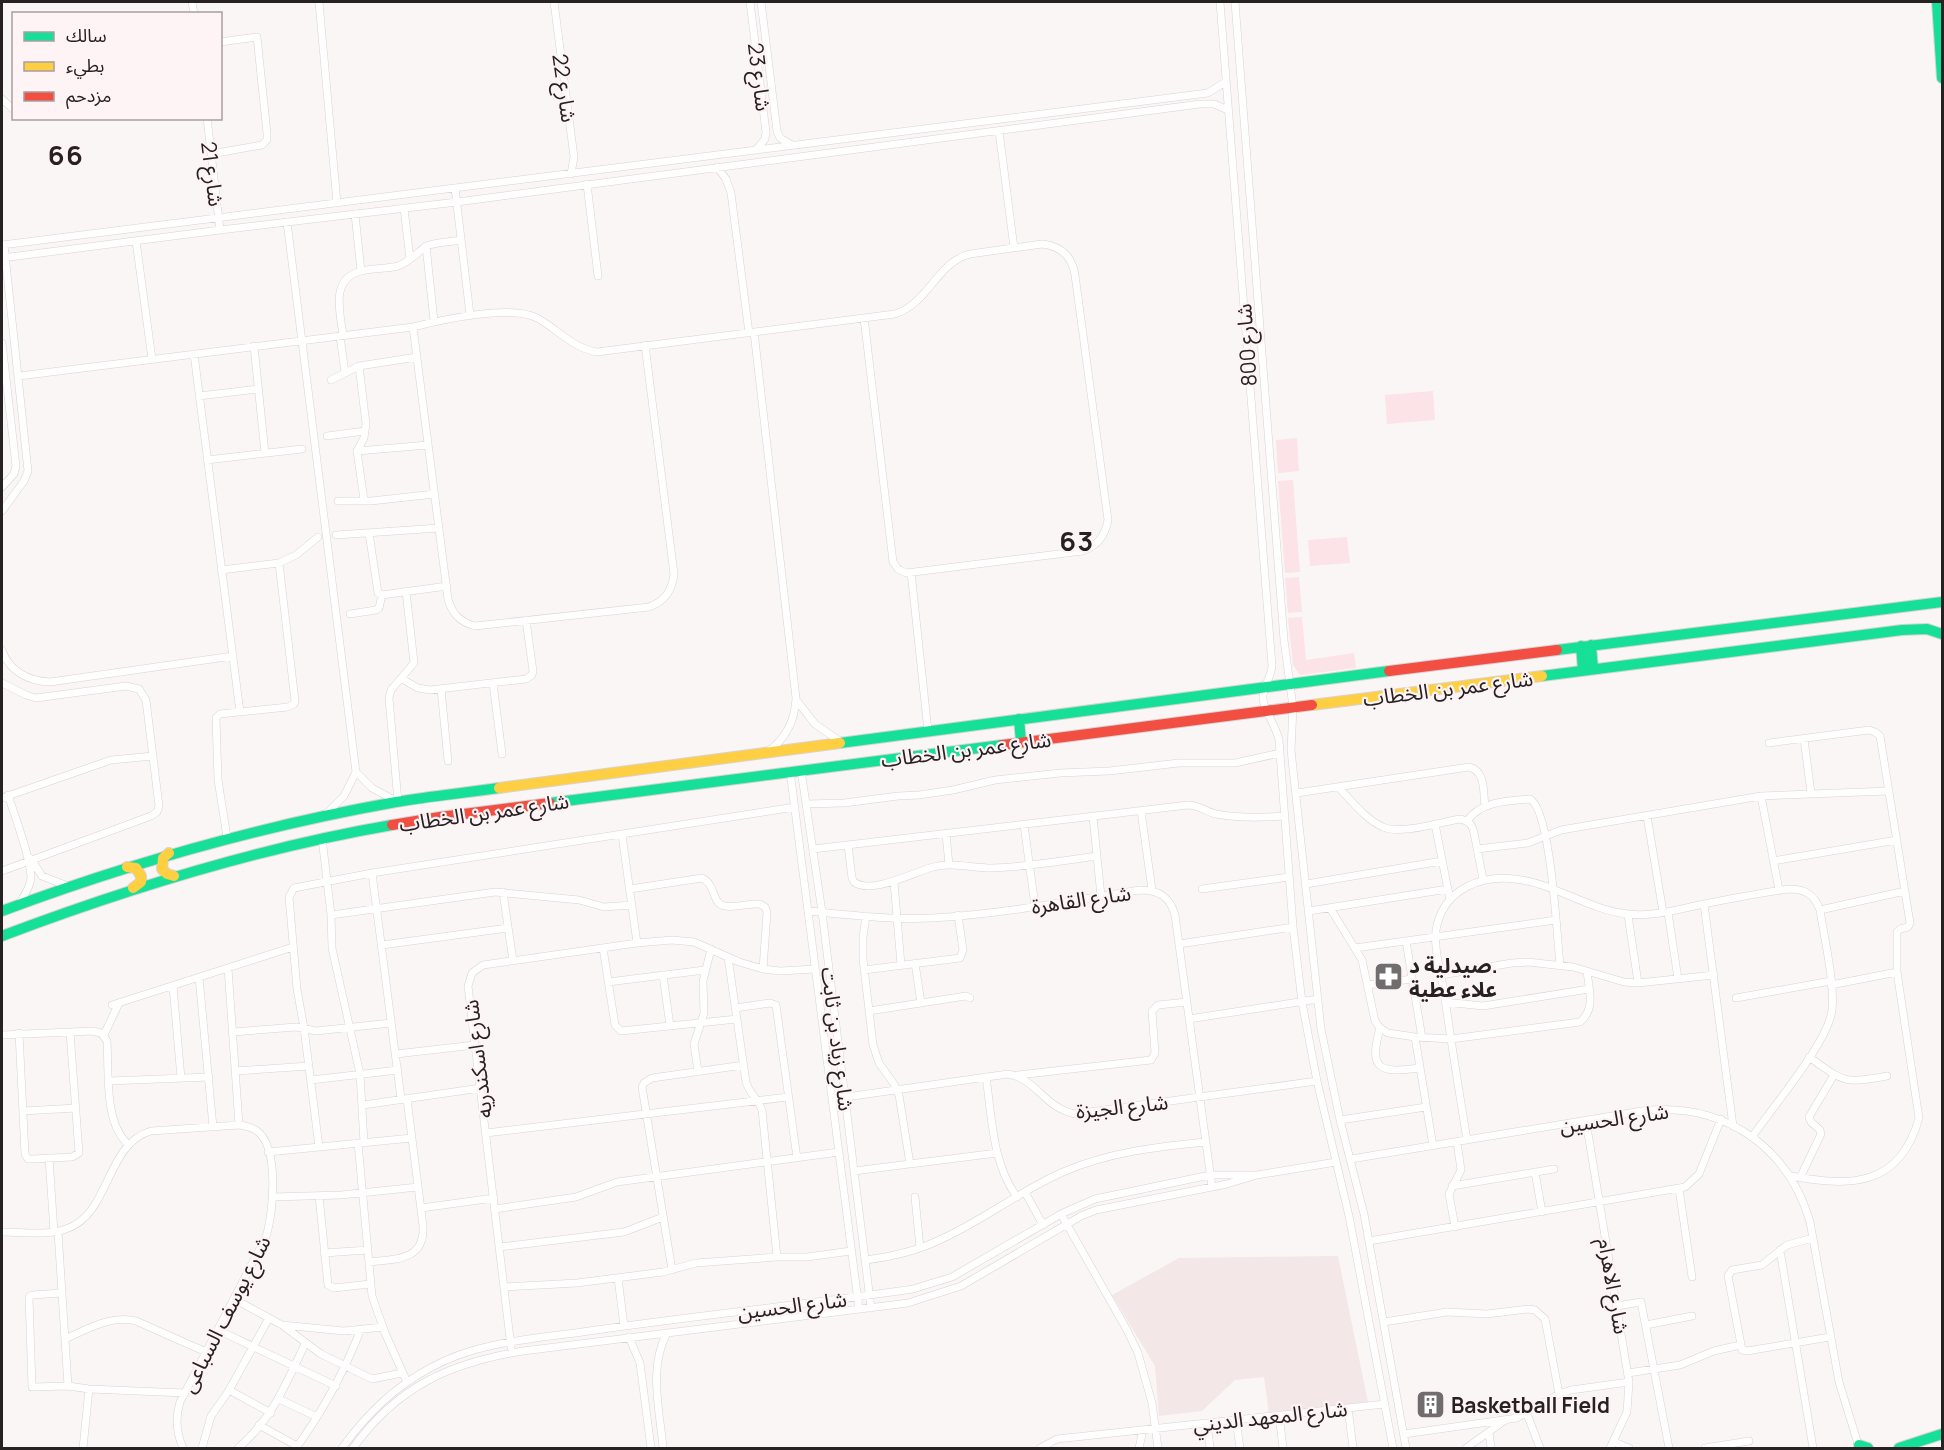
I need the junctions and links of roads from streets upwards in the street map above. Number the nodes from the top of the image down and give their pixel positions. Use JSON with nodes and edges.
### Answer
{"nodes":[{"id":1,"x":319,"y":2,"type":"edge"},
{"id":2,"x":554,"y":2,"type":"edge"},
{"id":3,"x":750,"y":2,"type":"edge"},
{"id":4,"x":761,"y":2,"type":"edge"},
{"id":5,"x":1220,"y":2,"type":"edge"},
{"id":6,"x":1235,"y":2,"type":"edge"},
{"id":7,"x":1937,"y":2,"type":"edge"},
{"id":8,"x":222,"y":42,"type":"edge"},
{"id":9,"x":1942,"y":78,"type":"edge"},
{"id":10,"x":1226,"y":82,"type":"junction"},
{"id":11,"x":1228,"y":110,"type":"junction"},
{"id":12,"x":1068,"y":111,"type":"junction"},
{"id":13,"x":207,"y":120,"type":"edge"},
{"id":14,"x":1069,"y":122,"type":"junction"},
{"id":15,"x":999,"y":131,"type":"junction"},
{"id":16,"x":792,"y":145,"type":"junction"},
{"id":17,"x":756,"y":150,"type":"junction"},
{"id":18,"x":211,"y":154,"type":"junction"},
{"id":19,"x":626,"y":167,"type":"junction"},
{"id":20,"x":717,"y":167,"type":"junction"},
{"id":21,"x":571,"y":174,"type":"junction"},
{"id":22,"x":627,"y":179,"type":"junction"},
{"id":23,"x":587,"y":184,"type":"junction"},
{"id":24,"x":455,"y":188,"type":"junction"},
{"id":25,"x":457,"y":202,"type":"junction"},
{"id":26,"x":337,"y":203,"type":"junction"},
{"id":27,"x":404,"y":208,"type":"junction"},
{"id":28,"x":355,"y":214,"type":"junction"},
{"id":29,"x":219,"y":218,"type":"junction"},
{"id":30,"x":287,"y":222,"type":"junction"},
{"id":31,"x":1252,"y":223,"type":"junction"},
{"id":32,"x":1236,"y":224,"type":"junction"},
{"id":33,"x":220,"y":230,"type":"junction"},
{"id":34,"x":461,"y":240,"type":"junction"},
{"id":35,"x":136,"y":241,"type":"junction"},
{"id":36,"x":3,"y":245,"type":"edge"},
{"id":37,"x":426,"y":246,"type":"junction"},
{"id":38,"x":1014,"y":248,"type":"junction"},
{"id":39,"x":3,"y":258,"type":"edge"},
{"id":40,"x":410,"y":259,"type":"junction"},
{"id":41,"x":361,"y":271,"type":"junction"},
{"id":42,"x":598,"y":276,"type":"dead end"},
{"id":43,"x":471,"y":315,"type":"junction"},
{"id":44,"x":864,"y":318,"type":"junction"},
{"id":45,"x":434,"y":321,"type":"junction"},
{"id":46,"x":413,"y":327,"type":"junction"},
{"id":47,"x":751,"y":332,"type":"junction"},
{"id":48,"x":341,"y":335,"type":"junction"},
{"id":49,"x":302,"y":340,"type":"junction"},
{"id":50,"x":2,"y":343,"type":"edge"},
{"id":51,"x":645,"y":345,"type":"junction"},
{"id":52,"x":254,"y":346,"type":"junction"},
{"id":53,"x":194,"y":354,"type":"junction"},
{"id":54,"x":417,"y":357,"type":"junction"},
{"id":55,"x":152,"y":359,"type":"junction"},
{"id":56,"x":359,"y":366,"type":"junction"},
{"id":57,"x":345,"y":373,"type":"junction"},
{"id":58,"x":19,"y":376,"type":"junction"},
{"id":59,"x":331,"y":380,"type":"dead end"},
{"id":60,"x":258,"y":389,"type":"junction"},
{"id":61,"x":199,"y":396,"type":"junction"},
{"id":62,"x":365,"y":431,"type":"junction"},
{"id":63,"x":327,"y":436,"type":"dead end"},
{"id":64,"x":428,"y":445,"type":"junction"},
{"id":65,"x":302,"y":449,"type":"dead end"},
{"id":66,"x":357,"y":451,"type":"junction"},
{"id":67,"x":265,"y":453,"type":"junction"},
{"id":68,"x":207,"y":460,"type":"junction"},
{"id":69,"x":2,"y":488,"type":"edge"},
{"id":70,"x":435,"y":494,"type":"junction"},
{"id":71,"x":364,"y":500,"type":"junction"},
{"id":72,"x":338,"y":501,"type":"dead end"},
{"id":73,"x":2,"y":511,"type":"edge"},
{"id":74,"x":439,"y":528,"type":"junction"},
{"id":75,"x":369,"y":533,"type":"junction"},
{"id":76,"x":336,"y":536,"type":"dead end"},
{"id":77,"x":318,"y":537,"type":"dead end"},
{"id":78,"x":279,"y":563,"type":"junction"},
{"id":79,"x":222,"y":570,"type":"junction"},
{"id":80,"x":911,"y":572,"type":"junction"},
{"id":81,"x":447,"y":586,"type":"junction"},
{"id":82,"x":406,"y":591,"type":"junction"},
{"id":83,"x":382,"y":595,"type":"junction"},
{"id":84,"x":1942,"y":602,"type":"edge"},
{"id":85,"x":350,"y":614,"type":"dead end"},
{"id":86,"x":526,"y":620,"type":"junction"},
{"id":87,"x":1939,"y":630,"type":"edge"},
{"id":88,"x":1586,"y":646,"type":"junction"},
{"id":89,"x":2,"y":650,"type":"edge"},
{"id":90,"x":232,"y":656,"type":"junction"},
{"id":91,"x":1588,"y":670,"type":"junction"},
{"id":92,"x":402,"y":679,"type":"junction"},
{"id":93,"x":2,"y":683,"type":"edge"},
{"id":94,"x":493,"y":683,"type":"junction"},
{"id":95,"x":1290,"y":683,"type":"junction"},
{"id":96,"x":1265,"y":687,"type":"junction"},
{"id":97,"x":441,"y":689,"type":"junction"},
{"id":98,"x":796,"y":698,"type":"junction"},
{"id":99,"x":1293,"y":707,"type":"junction"},
{"id":100,"x":1268,"y":711,"type":"junction"},
{"id":101,"x":240,"y":712,"type":"junction"},
{"id":102,"x":1019,"y":719,"type":"junction"},
{"id":103,"x":928,"y":731,"type":"junction"},
{"id":104,"x":1804,"y":738,"type":"junction"},
{"id":105,"x":842,"y":742,"type":"junction"},
{"id":106,"x":1021,"y":742,"type":"junction"},
{"id":107,"x":1291,"y":743,"type":"junction"},
{"id":108,"x":1769,"y":743,"type":"dead end"},
{"id":109,"x":1279,"y":744,"type":"junction"},
{"id":110,"x":766,"y":753,"type":"junction"},
{"id":111,"x":1280,"y":753,"type":"junction"},
{"id":112,"x":502,"y":754,"type":"dead end"},
{"id":113,"x":153,"y":756,"type":"junction"},
{"id":114,"x":448,"y":761,"type":"dead end"},
{"id":115,"x":796,"y":771,"type":"junction"},
{"id":116,"x":356,"y":772,"type":"junction"},
{"id":117,"x":533,"y":783,"type":"junction"},
{"id":118,"x":513,"y":786,"type":"junction"},
{"id":119,"x":1338,"y":787,"type":"junction"},
{"id":120,"x":1889,"y":791,"type":"junction"},
{"id":121,"x":1296,"y":793,"type":"junction"},
{"id":122,"x":1811,"y":793,"type":"junction"},
{"id":123,"x":5,"y":796,"type":"edge"},
{"id":124,"x":1761,"y":796,"type":"junction"},
{"id":125,"x":398,"y":802,"type":"junction"},
{"id":126,"x":535,"y":804,"type":"junction"},
{"id":127,"x":806,"y":804,"type":"junction"},
{"id":128,"x":1485,"y":806,"type":"junction"},
{"id":129,"x":514,"y":807,"type":"junction"},
{"id":130,"x":795,"y":807,"type":"junction"},
{"id":131,"x":1141,"y":811,"type":"junction"},
{"id":132,"x":325,"y":815,"type":"junction"},
{"id":133,"x":1284,"y":816,"type":"junction"},
{"id":134,"x":1647,"y":816,"type":"junction"},
{"id":135,"x":1093,"y":817,"type":"junction"},
{"id":136,"x":1467,"y":821,"type":"junction"},
{"id":137,"x":1434,"y":824,"type":"junction"},
{"id":138,"x":1024,"y":825,"type":"junction"},
{"id":139,"x":946,"y":834,"type":"junction"},
{"id":140,"x":622,"y":835,"type":"junction"},
{"id":141,"x":227,"y":837,"type":"junction"},
{"id":142,"x":1546,"y":837,"type":"junction"},
{"id":143,"x":322,"y":838,"type":"junction"},
{"id":144,"x":1897,"y":840,"type":"junction"},
{"id":145,"x":848,"y":845,"type":"junction"},
{"id":146,"x":813,"y":849,"type":"junction"},
{"id":147,"x":1477,"y":849,"type":"junction"},
{"id":148,"x":169,"y":853,"type":"junction"},
{"id":149,"x":1097,"y":856,"type":"junction"},
{"id":150,"x":28,"y":858,"type":"junction"},
{"id":151,"x":1442,"y":861,"type":"junction"},
{"id":152,"x":1773,"y":861,"type":"junction"},
{"id":153,"x":949,"y":865,"type":"junction"},
{"id":154,"x":1029,"y":865,"type":"junction"},
{"id":155,"x":125,"y":867,"type":"junction"},
{"id":156,"x":2,"y":871,"type":"edge"},
{"id":157,"x":372,"y":873,"type":"junction"},
{"id":158,"x":174,"y":876,"type":"junction"},
{"id":159,"x":1289,"y":877,"type":"junction"},
{"id":160,"x":1483,"y":879,"type":"junction"},
{"id":161,"x":327,"y":881,"type":"junction"},
{"id":162,"x":894,"y":882,"type":"junction"},
{"id":163,"x":1306,"y":884,"type":"junction"},
{"id":164,"x":68,"y":886,"type":"junction"},
{"id":165,"x":133,"y":889,"type":"junction"},
{"id":166,"x":630,"y":889,"type":"junction"},
{"id":167,"x":1202,"y":889,"type":"dead end"},
{"id":168,"x":1448,"y":889,"type":"junction"},
{"id":169,"x":1152,"y":890,"type":"junction"},
{"id":170,"x":1552,"y":890,"type":"junction"},
{"id":171,"x":1779,"y":890,"type":"junction"},
{"id":172,"x":1905,"y":891,"type":"junction"},
{"id":173,"x":503,"y":892,"type":"junction"},
{"id":174,"x":1101,"y":896,"type":"junction"},
{"id":175,"x":1450,"y":900,"type":"junction"},
{"id":176,"x":1704,"y":904,"type":"junction"},
{"id":177,"x":18,"y":905,"type":"junction"},
{"id":178,"x":632,"y":905,"type":"junction"},
{"id":179,"x":1035,"y":906,"type":"junction"},
{"id":180,"x":1330,"y":908,"type":"junction"},
{"id":181,"x":377,"y":909,"type":"junction"},
{"id":182,"x":1820,"y":910,"type":"junction"},
{"id":183,"x":2,"y":911,"type":"edge"},
{"id":184,"x":809,"y":911,"type":"junction"},
{"id":185,"x":1309,"y":911,"type":"junction"},
{"id":186,"x":822,"y":912,"type":"junction"},
{"id":187,"x":1666,"y":912,"type":"junction"},
{"id":188,"x":331,"y":915,"type":"junction"},
{"id":189,"x":958,"y":915,"type":"junction"},
{"id":190,"x":1628,"y":915,"type":"junction"},
{"id":191,"x":866,"y":916,"type":"junction"},
{"id":192,"x":897,"y":917,"type":"junction"},
{"id":193,"x":1556,"y":920,"type":"junction"},
{"id":194,"x":1293,"y":927,"type":"junction"},
{"id":195,"x":508,"y":928,"type":"junction"},
{"id":196,"x":2,"y":936,"type":"edge"},
{"id":197,"x":1436,"y":937,"type":"junction"},
{"id":198,"x":1406,"y":941,"type":"junction"},
{"id":199,"x":637,"y":943,"type":"junction"},
{"id":200,"x":1179,"y":944,"type":"junction"},
{"id":201,"x":381,"y":945,"type":"junction"},
{"id":202,"x":293,"y":947,"type":"junction"},
{"id":203,"x":603,"y":948,"type":"junction"},
{"id":204,"x":711,"y":948,"type":"junction"},
{"id":205,"x":1355,"y":948,"type":"junction"},
{"id":206,"x":728,"y":957,"type":"junction"},
{"id":207,"x":513,"y":961,"type":"junction"},
{"id":208,"x":915,"y":963,"type":"junction"},
{"id":209,"x":901,"y":965,"type":"junction"},
{"id":210,"x":1560,"y":965,"type":"junction"},
{"id":211,"x":228,"y":968,"type":"junction"},
{"id":212,"x":763,"y":969,"type":"junction"},
{"id":213,"x":815,"y":969,"type":"junction"},
{"id":214,"x":705,"y":970,"type":"junction"},
{"id":215,"x":864,"y":970,"type":"junction"},
{"id":216,"x":1587,"y":971,"type":"junction"},
{"id":217,"x":1897,"y":972,"type":"junction"},
{"id":218,"x":663,"y":975,"type":"junction"},
{"id":219,"x":1441,"y":975,"type":"junction"},
{"id":220,"x":1714,"y":975,"type":"junction"},
{"id":221,"x":199,"y":977,"type":"junction"},
{"id":222,"x":1412,"y":979,"type":"junction"},
{"id":223,"x":1678,"y":979,"type":"junction"},
{"id":224,"x":608,"y":982,"type":"junction"},
{"id":225,"x":1638,"y":982,"type":"junction"},
{"id":226,"x":1831,"y":983,"type":"junction"},
{"id":227,"x":1367,"y":985,"type":"junction"},
{"id":228,"x":173,"y":986,"type":"junction"},
{"id":229,"x":1589,"y":989,"type":"junction"},
{"id":230,"x":970,"y":998,"type":"dead end"},
{"id":231,"x":1736,"y":998,"type":"dead end"},
{"id":232,"x":1318,"y":999,"type":"junction"},
{"id":233,"x":1186,"y":1002,"type":"junction"},
{"id":234,"x":1302,"y":1002,"type":"junction"},
{"id":235,"x":1445,"y":1002,"type":"junction"},
{"id":236,"x":921,"y":1003,"type":"junction"},
{"id":237,"x":735,"y":1008,"type":"junction"},
{"id":238,"x":869,"y":1011,"type":"junction"},
{"id":239,"x":737,"y":1019,"type":"junction"},
{"id":240,"x":1189,"y":1019,"type":"junction"},
{"id":241,"x":392,"y":1023,"type":"junction"},
{"id":242,"x":702,"y":1023,"type":"junction"},
{"id":243,"x":670,"y":1026,"type":"junction"},
{"id":244,"x":351,"y":1027,"type":"junction"},
{"id":245,"x":304,"y":1028,"type":"junction"},
{"id":246,"x":1380,"y":1028,"type":"junction"},
{"id":247,"x":70,"y":1032,"type":"junction"},
{"id":248,"x":233,"y":1032,"type":"junction"},
{"id":249,"x":19,"y":1033,"type":"junction"},
{"id":250,"x":2,"y":1035,"type":"edge"},
{"id":251,"x":104,"y":1035,"type":"junction"},
{"id":252,"x":1418,"y":1038,"type":"junction"},
{"id":253,"x":1451,"y":1039,"type":"junction"},
{"id":254,"x":475,"y":1044,"type":"junction"},
{"id":255,"x":396,"y":1054,"type":"junction"},
{"id":256,"x":1809,"y":1057,"type":"junction"},
{"id":257,"x":744,"y":1065,"type":"junction"},
{"id":258,"x":309,"y":1066,"type":"junction"},
{"id":259,"x":1420,"y":1068,"type":"junction"},
{"id":260,"x":398,"y":1070,"type":"junction"},
{"id":261,"x":236,"y":1071,"type":"junction"},
{"id":262,"x":698,"y":1071,"type":"junction"},
{"id":263,"x":360,"y":1074,"type":"junction"},
{"id":264,"x":1015,"y":1075,"type":"junction"},
{"id":265,"x":1834,"y":1075,"type":"junction"},
{"id":266,"x":1887,"y":1076,"type":"dead end"},
{"id":267,"x":208,"y":1077,"type":"junction"},
{"id":268,"x":986,"y":1077,"type":"junction"},
{"id":269,"x":181,"y":1078,"type":"junction"},
{"id":270,"x":311,"y":1080,"type":"junction"},
{"id":271,"x":109,"y":1081,"type":"junction"},
{"id":272,"x":1317,"y":1081,"type":"junction"},
{"id":273,"x":481,"y":1088,"type":"junction"},
{"id":274,"x":897,"y":1089,"type":"junction"},
{"id":275,"x":788,"y":1097,"type":"junction"},
{"id":276,"x":845,"y":1097,"type":"junction"},
{"id":277,"x":1199,"y":1097,"type":"junction"},
{"id":278,"x":404,"y":1099,"type":"junction"},
{"id":279,"x":832,"y":1099,"type":"junction"},
{"id":280,"x":757,"y":1101,"type":"junction"},
{"id":281,"x":363,"y":1105,"type":"junction"},
{"id":282,"x":1426,"y":1107,"type":"junction"},
{"id":283,"x":76,"y":1108,"type":"junction"},
{"id":284,"x":23,"y":1111,"type":"junction"},
{"id":285,"x":646,"y":1114,"type":"junction"},
{"id":286,"x":1721,"y":1119,"type":"junction"},
{"id":287,"x":1340,"y":1120,"type":"junction"},
{"id":288,"x":1586,"y":1121,"type":"junction"},
{"id":289,"x":239,"y":1125,"type":"junction"},
{"id":290,"x":1733,"y":1126,"type":"junction"},
{"id":291,"x":213,"y":1127,"type":"junction"},
{"id":292,"x":486,"y":1133,"type":"junction"},
{"id":293,"x":1752,"y":1137,"type":"junction"},
{"id":294,"x":412,"y":1138,"type":"junction"},
{"id":295,"x":1467,"y":1140,"type":"junction"},
{"id":296,"x":1205,"y":1142,"type":"junction"},
{"id":297,"x":1457,"y":1142,"type":"junction"},
{"id":298,"x":361,"y":1143,"type":"junction"},
{"id":299,"x":128,"y":1144,"type":"junction"},
{"id":300,"x":1433,"y":1146,"type":"junction"},
{"id":301,"x":318,"y":1147,"type":"junction"},
{"id":302,"x":268,"y":1152,"type":"junction"},
{"id":303,"x":839,"y":1152,"type":"junction"},
{"id":304,"x":997,"y":1153,"type":"junction"},
{"id":305,"x":49,"y":1158,"type":"junction"},
{"id":306,"x":797,"y":1158,"type":"junction"},
{"id":307,"x":1351,"y":1159,"type":"junction"},
{"id":308,"x":768,"y":1162,"type":"junction"},
{"id":309,"x":1336,"y":1162,"type":"junction"},
{"id":310,"x":910,"y":1164,"type":"junction"},
{"id":311,"x":1554,"y":1169,"type":"dead end"},
{"id":312,"x":854,"y":1171,"type":"junction"},
{"id":313,"x":1535,"y":1172,"type":"junction"},
{"id":314,"x":1210,"y":1175,"type":"junction"},
{"id":315,"x":1257,"y":1175,"type":"junction"},
{"id":316,"x":1791,"y":1176,"type":"junction"},
{"id":317,"x":657,"y":1177,"type":"junction"},
{"id":318,"x":1800,"y":1178,"type":"junction"},
{"id":319,"x":1452,"y":1186,"type":"junction"},
{"id":320,"x":418,"y":1187,"type":"junction"},
{"id":321,"x":1212,"y":1187,"type":"junction"},
{"id":322,"x":1679,"y":1189,"type":"junction"},
{"id":323,"x":1025,"y":1192,"type":"junction"},
{"id":324,"x":363,"y":1193,"type":"junction"},
{"id":325,"x":319,"y":1196,"type":"junction"},
{"id":326,"x":273,"y":1197,"type":"junction"},
{"id":327,"x":915,"y":1197,"type":"dead end"},
{"id":328,"x":1017,"y":1197,"type":"junction"},
{"id":329,"x":494,"y":1198,"type":"junction"},
{"id":330,"x":1599,"y":1202,"type":"junction"},
{"id":331,"x":421,"y":1208,"type":"junction"},
{"id":332,"x":495,"y":1209,"type":"junction"},
{"id":333,"x":1542,"y":1212,"type":"junction"},
{"id":334,"x":1061,"y":1214,"type":"junction"},
{"id":335,"x":663,"y":1217,"type":"junction"},
{"id":336,"x":1043,"y":1225,"type":"junction"},
{"id":337,"x":1067,"y":1225,"type":"junction"},
{"id":338,"x":1455,"y":1227,"type":"junction"},
{"id":339,"x":2,"y":1232,"type":"edge"},
{"id":340,"x":56,"y":1232,"type":"junction"},
{"id":341,"x":1813,"y":1238,"type":"junction"},
{"id":342,"x":1369,"y":1241,"type":"junction"},
{"id":343,"x":500,"y":1247,"type":"junction"},
{"id":344,"x":920,"y":1248,"type":"junction"},
{"id":345,"x":368,"y":1250,"type":"junction"},
{"id":346,"x":1780,"y":1250,"type":"junction"},
{"id":347,"x":851,"y":1251,"type":"junction"},
{"id":348,"x":324,"y":1253,"type":"junction"},
{"id":349,"x":777,"y":1257,"type":"junction"},
{"id":350,"x":865,"y":1260,"type":"junction"},
{"id":351,"x":369,"y":1263,"type":"junction"},
{"id":352,"x":672,"y":1270,"type":"junction"},
{"id":353,"x":1692,"y":1277,"type":"dead end"},
{"id":354,"x":618,"y":1278,"type":"junction"},
{"id":355,"x":370,"y":1284,"type":"junction"},
{"id":356,"x":505,"y":1287,"type":"junction"},
{"id":357,"x":62,"y":1293,"type":"junction"},
{"id":358,"x":869,"y":1296,"type":"junction"},
{"id":359,"x":858,"y":1297,"type":"junction"},
{"id":360,"x":234,"y":1299,"type":"junction"},
{"id":361,"x":1617,"y":1306,"type":"junction"},
{"id":362,"x":871,"y":1308,"type":"junction"},
{"id":363,"x":860,"y":1309,"type":"junction"},
{"id":364,"x":1692,"y":1316,"type":"dead end"},
{"id":365,"x":269,"y":1318,"type":"junction"},
{"id":366,"x":1384,"y":1322,"type":"junction"},
{"id":367,"x":282,"y":1325,"type":"junction"},
{"id":368,"x":1646,"y":1325,"type":"junction"},
{"id":369,"x":624,"y":1326,"type":"junction"},
{"id":370,"x":383,"y":1327,"type":"junction"},
{"id":371,"x":361,"y":1329,"type":"junction"},
{"id":372,"x":218,"y":1330,"type":"junction"},
{"id":373,"x":667,"y":1332,"type":"junction"},
{"id":374,"x":629,"y":1337,"type":"junction"},
{"id":375,"x":1830,"y":1337,"type":"junction"},
{"id":376,"x":65,"y":1339,"type":"junction"},
{"id":377,"x":511,"y":1343,"type":"junction"},
{"id":378,"x":1795,"y":1343,"type":"junction"},
{"id":379,"x":305,"y":1344,"type":"junction"},
{"id":380,"x":1740,"y":1345,"type":"junction"},
{"id":381,"x":253,"y":1346,"type":"junction"},
{"id":382,"x":206,"y":1352,"type":"junction"},
{"id":383,"x":512,"y":1352,"type":"junction"},
{"id":384,"x":346,"y":1366,"type":"junction"},
{"id":385,"x":294,"y":1367,"type":"junction"},
{"id":386,"x":1654,"y":1370,"type":"junction"},
{"id":387,"x":402,"y":1373,"type":"junction"},
{"id":388,"x":1628,"y":1373,"type":"junction"},
{"id":389,"x":407,"y":1382,"type":"junction"},
{"id":390,"x":1629,"y":1382,"type":"junction"},
{"id":391,"x":68,"y":1386,"type":"junction"},
{"id":392,"x":336,"y":1386,"type":"junction"},
{"id":393,"x":1395,"y":1387,"type":"junction"},
{"id":394,"x":1382,"y":1388,"type":"junction"},
{"id":395,"x":89,"y":1389,"type":"junction"},
{"id":396,"x":229,"y":1390,"type":"junction"},
{"id":397,"x":185,"y":1393,"type":"junction"},
{"id":398,"x":1559,"y":1394,"type":"junction"},
{"id":399,"x":279,"y":1399,"type":"junction"},
{"id":400,"x":1385,"y":1404,"type":"junction"},
{"id":401,"x":1348,"y":1408,"type":"junction"},
{"id":402,"x":271,"y":1413,"type":"junction"},
{"id":403,"x":1527,"y":1414,"type":"junction"},
{"id":404,"x":1279,"y":1415,"type":"junction"},
{"id":405,"x":317,"y":1417,"type":"junction"},
{"id":406,"x":1506,"y":1419,"type":"junction"},
{"id":407,"x":1236,"y":1420,"type":"junction"},
{"id":408,"x":1207,"y":1423,"type":"junction"},
{"id":409,"x":260,"y":1425,"type":"junction"},
{"id":410,"x":1156,"y":1428,"type":"junction"},
{"id":411,"x":357,"y":1429,"type":"junction"},
{"id":412,"x":1143,"y":1430,"type":"junction"},
{"id":413,"x":1489,"y":1432,"type":"junction"},
{"id":414,"x":364,"y":1433,"type":"junction"},
{"id":415,"x":1404,"y":1434,"type":"junction"},
{"id":416,"x":1942,"y":1434,"type":"edge"},
{"id":417,"x":1749,"y":1441,"type":"dead end"},
{"id":418,"x":1612,"y":1445,"type":"edge"},
{"id":419,"x":297,"y":1448,"type":"edge"},
{"id":420,"x":1862,"y":1448,"type":"edge"},
{"id":421,"x":83,"y":1449,"type":"edge"},
{"id":422,"x":183,"y":1449,"type":"edge"},
{"id":423,"x":202,"y":1449,"type":"edge"},
{"id":424,"x":238,"y":1449,"type":"edge"},
{"id":425,"x":342,"y":1449,"type":"edge"},
{"id":426,"x":353,"y":1449,"type":"edge"},
{"id":427,"x":651,"y":1449,"type":"edge"},
{"id":428,"x":663,"y":1449,"type":"edge"},
{"id":429,"x":1040,"y":1449,"type":"edge"},
{"id":430,"x":1140,"y":1449,"type":"edge"},
{"id":431,"x":1158,"y":1449,"type":"edge"},
{"id":432,"x":1210,"y":1449,"type":"edge"},
{"id":433,"x":1240,"y":1449,"type":"edge"},
{"id":434,"x":1283,"y":1449,"type":"edge"},
{"id":435,"x":1353,"y":1449,"type":"edge"},
{"id":436,"x":1393,"y":1449,"type":"edge"},
{"id":437,"x":1406,"y":1449,"type":"edge"},
{"id":438,"x":1466,"y":1449,"type":"edge"},
{"id":439,"x":1491,"y":1449,"type":"edge"},
{"id":440,"x":1540,"y":1449,"type":"edge"},
{"id":441,"x":1629,"y":1449,"type":"edge"},
{"id":442,"x":1668,"y":1449,"type":"edge"},
{"id":443,"x":1705,"y":1449,"type":"edge"},
{"id":444,"x":1813,"y":1449,"type":"edge"},
{"id":445,"x":1899,"y":1449,"type":"edge"}],
"edges":[{"from":1,"to":26,"type":"street"},
{"from":2,"to":21,"type":"street","name":"شارع 22"},
{"from":3,"to":17,"type":"street","name":"شارع 23"},
{"from":4,"to":16,"type":"street","name":"شارع 23"},
{"from":5,"to":10,"type":"street","name":"شارع 800"},
{"from":6,"to":31,"type":"street","name":"شارع 800"},
{"from":7,"to":9,"type":"street"},
{"from":8,"to":18,"type":"street"},
{"from":10,"to":11,"type":"street","name":"شارع 800"},
{"from":10,"to":12,"type":"street"},
{"from":11,"to":14,"type":"street"},
{"from":11,"to":32,"type":"street","name":"شارع 800"},
{"from":12,"to":14,"type":"street"},
{"from":12,"to":16,"type":"street"},
{"from":13,"to":18,"type":"street","name":"شارع 21"},
{"from":14,"to":15,"type":"street"},
{"from":15,"to":20,"type":"street"},
{"from":15,"to":38,"type":"street"},
{"from":16,"to":17,"type":"street"},
{"from":17,"to":19,"type":"street"},
{"from":18,"to":29,"type":"street","name":"شارع 21"},
{"from":19,"to":21,"type":"street"},
{"from":19,"to":22,"type":"street"},
{"from":20,"to":22,"type":"street"},
{"from":20,"to":47,"type":"street"},
{"from":21,"to":24,"type":"street"},
{"from":22,"to":23,"type":"street"},
{"from":23,"to":25,"type":"street"},
{"from":23,"to":42,"type":"street"},
{"from":24,"to":25,"type":"street"},
{"from":24,"to":26,"type":"street"},
{"from":25,"to":27,"type":"street"},
{"from":25,"to":34,"type":"street"},
{"from":26,"to":29,"type":"street"},
{"from":27,"to":28,"type":"street"},
{"from":27,"to":40,"type":"street"},
{"from":28,"to":30,"type":"street"},
{"from":28,"to":41,"type":"street"},
{"from":29,"to":33,"type":"street","name":"شارع 21"},
{"from":29,"to":36,"type":"street"},
{"from":30,"to":33,"type":"street"},
{"from":30,"to":49,"type":"street"},
{"from":31,"to":32,"type":"street"},
{"from":31,"to":95,"type":"street","name":"شارع 800"},
{"from":32,"to":96,"type":"street","name":"شارع 800"},
{"from":33,"to":35,"type":"street"},
{"from":34,"to":37,"type":"street"},
{"from":34,"to":43,"type":"street"},
{"from":35,"to":39,"type":"street"},
{"from":35,"to":55,"type":"street"},
{"from":36,"to":39,"type":"street"},
{"from":37,"to":40,"type":"street"},
{"from":37,"to":45,"type":"street"},
{"from":38,"to":44,"type":"street"},
{"from":38,"to":80,"type":"street"},
{"from":39,"to":58,"type":"street"},
{"from":40,"to":41,"type":"street"},
{"from":41,"to":48,"type":"street"},
{"from":43,"to":45,"type":"street"},
{"from":43,"to":51,"type":"street"},
{"from":44,"to":47,"type":"street"},
{"from":44,"to":80,"type":"street"},
{"from":45,"to":46,"type":"street"},
{"from":46,"to":48,"type":"street"},
{"from":46,"to":54,"type":"street"},
{"from":47,"to":51,"type":"street"},
{"from":47,"to":98,"type":"street"},
{"from":48,"to":49,"type":"street"},
{"from":48,"to":57,"type":"street"},
{"from":49,"to":52,"type":"street"},
{"from":49,"to":116,"type":"street"},
{"from":50,"to":69,"type":"street"},
{"from":51,"to":86,"type":"street"},
{"from":52,"to":53,"type":"street"},
{"from":52,"to":60,"type":"street"},
{"from":53,"to":55,"type":"street"},
{"from":53,"to":61,"type":"street"},
{"from":54,"to":56,"type":"street"},
{"from":54,"to":64,"type":"street"},
{"from":55,"to":58,"type":"street"},
{"from":56,"to":57,"type":"street"},
{"from":56,"to":62,"type":"street"},
{"from":57,"to":59,"type":"street"},
{"from":58,"to":73,"type":"street"},
{"from":60,"to":61,"type":"street"},
{"from":60,"to":67,"type":"street"},
{"from":61,"to":68,"type":"street"},
{"from":62,"to":63,"type":"street"},
{"from":62,"to":66,"type":"street"},
{"from":64,"to":66,"type":"street"},
{"from":64,"to":70,"type":"street"},
{"from":65,"to":67,"type":"street"},
{"from":66,"to":71,"type":"street"},
{"from":67,"to":68,"type":"street"},
{"from":68,"to":79,"type":"street"},
{"from":70,"to":71,"type":"street"},
{"from":70,"to":74,"type":"street"},
{"from":71,"to":72,"type":"street"},
{"from":74,"to":75,"type":"street"},
{"from":74,"to":81,"type":"street"},
{"from":75,"to":76,"type":"street"},
{"from":75,"to":83,"type":"street"},
{"from":77,"to":78,"type":"street"},
{"from":78,"to":79,"type":"street"},
{"from":78,"to":101,"type":"street"},
{"from":79,"to":90,"type":"street"},
{"from":80,"to":103,"type":"street"},
{"from":81,"to":82,"type":"street"},
{"from":81,"to":86,"type":"street"},
{"from":82,"to":83,"type":"street"},
{"from":82,"to":92,"type":"street"},
{"from":83,"to":85,"type":"street"},
{"from":84,"to":88,"type":"street","name":"شارع عمر بن الخطاب"},
{"from":86,"to":94,"type":"street"},
{"from":87,"to":91,"type":"street","name":"شارع عمر بن الخطاب"},
{"from":88,"to":91,"type":"street"},
{"from":88,"to":95,"type":"street","name":"شارع عمر بن الخطاب"},
{"from":89,"to":90,"type":"street"},
{"from":90,"to":101,"type":"street"},
{"from":91,"to":99,"type":"street","name":"شارع عمر بن الخطاب"},
{"from":92,"to":97,"type":"street"},
{"from":92,"to":125,"type":"street"},
{"from":93,"to":113,"type":"street"},
{"from":94,"to":97,"type":"street"},
{"from":94,"to":112,"type":"street"},
{"from":95,"to":96,"type":"street","name":"شارع عمر بن الخطاب"},
{"from":95,"to":99,"type":"street","name":"شارع 800"},
{"from":96,"to":100,"type":"street","name":"شارع 800"},
{"from":96,"to":102,"type":"street","name":"شارع عمر بن الخطاب"},
{"from":97,"to":114,"type":"street"},
{"from":98,"to":105,"type":"street"},
{"from":98,"to":110,"type":"street"},
{"from":99,"to":100,"type":"street","name":"شارع عمر بن الخطاب"},
{"from":99,"to":107,"type":"street","name":"شارع 800"},
{"from":100,"to":106,"type":"street","name":"شارع عمر بن الخطاب"},
{"from":100,"to":109,"type":"street","name":"شارع 800"},
{"from":101,"to":141,"type":"street"},
{"from":102,"to":103,"type":"street","name":"شارع عمر بن الخطاب"},
{"from":102,"to":106,"type":"street"},
{"from":103,"to":105,"type":"street","name":"شارع عمر بن الخطاب"},
{"from":104,"to":108,"type":"street"},
{"from":104,"to":120,"type":"street"},
{"from":104,"to":122,"type":"street"},
{"from":105,"to":110,"type":"street","name":"شارع عمر بن الخطاب"},
{"from":106,"to":115,"type":"street","name":"شارع عمر بن الخطاب"},
{"from":107,"to":109,"type":"street"},
{"from":107,"to":121,"type":"street","name":"شارع 800"},
{"from":109,"to":111,"type":"street","name":"شارع 800"},
{"from":110,"to":117,"type":"street","name":"شارع عمر بن الخطاب"},
{"from":111,"to":127,"type":"street"},
{"from":111,"to":133,"type":"street","name":"شارع 800"},
{"from":113,"to":123,"type":"street"},
{"from":113,"to":150,"type":"street"},
{"from":115,"to":126,"type":"street","name":"شارع عمر بن الخطاب"},
{"from":115,"to":127,"type":"street","name":"شارع زياد بن ثابت"},
{"from":115,"to":130,"type":"street","name":"شارع زياد بن ثابت"},
{"from":116,"to":125,"type":"street"},
{"from":116,"to":132,"type":"street"},
{"from":117,"to":118,"type":"street","name":"شارع عمر بن الخطاب"},
{"from":117,"to":126,"type":"street"},
{"from":118,"to":125,"type":"street","name":"شارع عمر بن الخطاب"},
{"from":118,"to":129,"type":"street"},
{"from":119,"to":121,"type":"street"},
{"from":119,"to":128,"type":"street"},
{"from":119,"to":137,"type":"street"},
{"from":120,"to":122,"type":"street"},
{"from":120,"to":144,"type":"street"},
{"from":121,"to":163,"type":"street","name":"شارع 800"},
{"from":122,"to":124,"type":"street"},
{"from":123,"to":150,"type":"street"},
{"from":124,"to":134,"type":"street"},
{"from":124,"to":152,"type":"street"},
{"from":125,"to":132,"type":"street","name":"شارع عمر بن الخطاب"},
{"from":126,"to":129,"type":"street","name":"شارع عمر بن الخطاب"},
{"from":127,"to":146,"type":"street","name":"شارع زياد بن ثابت"},
{"from":128,"to":136,"type":"street"},
{"from":128,"to":142,"type":"street"},
{"from":129,"to":143,"type":"street","name":"شارع عمر بن الخطاب"},
{"from":130,"to":140,"type":"street"},
{"from":130,"to":184,"type":"street","name":"شارع زياد بن ثابت"},
{"from":131,"to":133,"type":"street"},
{"from":131,"to":135,"type":"street"},
{"from":131,"to":169,"type":"street"},
{"from":132,"to":141,"type":"street","name":"شارع عمر بن الخطاب"},
{"from":133,"to":159,"type":"street","name":"شارع 800"},
{"from":134,"to":142,"type":"street"},
{"from":134,"to":187,"type":"street"},
{"from":135,"to":138,"type":"street"},
{"from":135,"to":149,"type":"street"},
{"from":136,"to":137,"type":"street"},
{"from":136,"to":147,"type":"street"},
{"from":137,"to":151,"type":"street"},
{"from":138,"to":139,"type":"street"},
{"from":138,"to":154,"type":"street"},
{"from":139,"to":145,"type":"street"},
{"from":139,"to":153,"type":"street"},
{"from":140,"to":157,"type":"street"},
{"from":140,"to":166,"type":"street"},
{"from":141,"to":148,"type":"street","name":"شارع عمر بن الخطاب"},
{"from":142,"to":147,"type":"street"},
{"from":142,"to":170,"type":"street"},
{"from":143,"to":158,"type":"street","name":"شارع عمر بن الخطاب"},
{"from":143,"to":161,"type":"street"},
{"from":144,"to":152,"type":"street"},
{"from":144,"to":172,"type":"street"},
{"from":145,"to":146,"type":"street"},
{"from":145,"to":162,"type":"street"},
{"from":146,"to":186,"type":"street","name":"شارع زياد بن ثابت"},
{"from":147,"to":160,"type":"street"},
{"from":148,"to":155,"type":"street","name":"شارع عمر بن الخطاب"},
{"from":148,"to":158,"type":"street"},
{"from":149,"to":154,"type":"street"},
{"from":149,"to":174,"type":"street"},
{"from":150,"to":156,"type":"street"},
{"from":150,"to":164,"type":"street"},
{"from":150,"to":177,"type":"street"},
{"from":151,"to":163,"type":"street"},
{"from":151,"to":168,"type":"street"},
{"from":152,"to":171,"type":"street"},
{"from":153,"to":154,"type":"street"},
{"from":153,"to":162,"type":"street"},
{"from":154,"to":179,"type":"street"},
{"from":155,"to":164,"type":"street","name":"شارع عمر بن الخطاب"},
{"from":155,"to":165,"type":"street"},
{"from":157,"to":161,"type":"street"},
{"from":157,"to":181,"type":"street"},
{"from":158,"to":165,"type":"street","name":"شارع عمر بن الخطاب"},
{"from":159,"to":167,"type":"street"},
{"from":159,"to":194,"type":"street","name":"شارع 800"},
{"from":160,"to":170,"type":"street"},
{"from":160,"to":175,"type":"street"},
{"from":161,"to":188,"type":"street"},
{"from":161,"to":202,"type":"street"},
{"from":162,"to":192,"type":"street"},
{"from":163,"to":185,"type":"street","name":"شارع 800"},
{"from":164,"to":177,"type":"street","name":"شارع عمر بن الخطاب"},
{"from":165,"to":196,"type":"street","name":"شارع عمر بن الخطاب"},
{"from":166,"to":178,"type":"street"},
{"from":166,"to":212,"type":"street"},
{"from":168,"to":175,"type":"street"},
{"from":168,"to":180,"type":"street"},
{"from":169,"to":174,"type":"street","name":"شارع القاهرة"},
{"from":169,"to":200,"type":"street","name":"شارع القاهرة"},
{"from":170,"to":190,"type":"street"},
{"from":170,"to":193,"type":"street"},
{"from":171,"to":176,"type":"street"},
{"from":171,"to":182,"type":"street"},
{"from":172,"to":182,"type":"street"},
{"from":172,"to":217,"type":"street"},
{"from":173,"to":178,"type":"street"},
{"from":173,"to":181,"type":"street"},
{"from":173,"to":195,"type":"street"},
{"from":174,"to":179,"type":"street","name":"شارع القاهرة"},
{"from":175,"to":197,"type":"street"},
{"from":176,"to":187,"type":"street"},
{"from":176,"to":220,"type":"street"},
{"from":177,"to":183,"type":"street","name":"شارع عمر بن الخطاب"},
{"from":178,"to":199,"type":"street"},
{"from":179,"to":189,"type":"street","name":"شارع القاهرة"},
{"from":180,"to":185,"type":"street"},
{"from":180,"to":205,"type":"street"},
{"from":181,"to":188,"type":"street"},
{"from":181,"to":201,"type":"street"},
{"from":182,"to":226,"type":"street"},
{"from":184,"to":186,"type":"street","name":"شارع القاهرة"},
{"from":184,"to":213,"type":"street","name":"شارع زياد بن ثابت"},
{"from":185,"to":232,"type":"street","name":"شارع 800"},
{"from":186,"to":191,"type":"street","name":"شارع القاهرة"},
{"from":186,"to":276,"type":"street","name":"شارع زياد بن ثابت"},
{"from":187,"to":190,"type":"street"},
{"from":187,"to":223,"type":"street"},
{"from":188,"to":244,"type":"street"},
{"from":189,"to":192,"type":"street","name":"شارع القاهرة"},
{"from":189,"to":208,"type":"street"},
{"from":190,"to":225,"type":"street"},
{"from":191,"to":192,"type":"street","name":"شارع القاهرة"},
{"from":191,"to":215,"type":"street"},
{"from":192,"to":209,"type":"street"},
{"from":193,"to":197,"type":"street"},
{"from":193,"to":210,"type":"street"},
{"from":194,"to":200,"type":"street"},
{"from":194,"to":234,"type":"street","name":"شارع 800"},
{"from":195,"to":201,"type":"street"},
{"from":195,"to":207,"type":"street"},
{"from":197,"to":198,"type":"street"},
{"from":197,"to":219,"type":"street"},
{"from":198,"to":205,"type":"street"},
{"from":198,"to":222,"type":"street"},
{"from":199,"to":203,"type":"street","name":"شارع اسكندريه"},
{"from":199,"to":204,"type":"street","name":"شارع اسكندريه"},
{"from":200,"to":233,"type":"street","name":"شارع القاهرة"},
{"from":201,"to":241,"type":"street"},
{"from":202,"to":211,"type":"street"},
{"from":202,"to":245,"type":"street"},
{"from":203,"to":207,"type":"street","name":"شارع اسكندريه"},
{"from":203,"to":224,"type":"street"},
{"from":204,"to":206,"type":"street","name":"شارع اسكندريه"},
{"from":204,"to":214,"type":"street"},
{"from":205,"to":227,"type":"street"},
{"from":206,"to":212,"type":"street","name":"شارع اسكندريه"},
{"from":206,"to":237,"type":"street"},
{"from":207,"to":254,"type":"street","name":"شارع اسكندريه"},
{"from":208,"to":209,"type":"street"},
{"from":208,"to":236,"type":"street"},
{"from":209,"to":215,"type":"street"},
{"from":210,"to":216,"type":"street"},
{"from":210,"to":219,"type":"street"},
{"from":211,"to":221,"type":"street"},
{"from":211,"to":248,"type":"street"},
{"from":212,"to":213,"type":"street","name":"شارع اسكندريه"},
{"from":213,"to":279,"type":"street","name":"شارع زياد بن ثابت"},
{"from":214,"to":218,"type":"street"},
{"from":214,"to":242,"type":"street"},
{"from":215,"to":238,"type":"street"},
{"from":216,"to":225,"type":"street"},
{"from":216,"to":229,"type":"street"},
{"from":217,"to":226,"type":"street"},
{"from":217,"to":318,"type":"street"},
{"from":218,"to":224,"type":"street"},
{"from":218,"to":243,"type":"street"},
{"from":219,"to":235,"type":"street"},
{"from":220,"to":223,"type":"street"},
{"from":220,"to":290,"type":"street"},
{"from":221,"to":228,"type":"street"},
{"from":221,"to":267,"type":"street"},
{"from":222,"to":227,"type":"street"},
{"from":222,"to":252,"type":"street"},
{"from":223,"to":225,"type":"street"},
{"from":224,"to":243,"type":"street"},
{"from":226,"to":231,"type":"street"},
{"from":226,"to":256,"type":"street"},
{"from":227,"to":246,"type":"street"},
{"from":228,"to":251,"type":"street"},
{"from":228,"to":269,"type":"street"},
{"from":229,"to":235,"type":"street"},
{"from":229,"to":253,"type":"street"},
{"from":230,"to":236,"type":"street"},
{"from":232,"to":234,"type":"street"},
{"from":232,"to":287,"type":"street","name":"شارع 800"},
{"from":233,"to":240,"type":"street","name":"شارع القاهرة"},
{"from":233,"to":264,"type":"street"},
{"from":234,"to":240,"type":"street"},
{"from":234,"to":272,"type":"street","name":"شارع 800"},
{"from":235,"to":253,"type":"street"},
{"from":236,"to":238,"type":"street"},
{"from":237,"to":239,"type":"street"},
{"from":237,"to":275,"type":"street"},
{"from":238,"to":274,"type":"street"},
{"from":239,"to":242,"type":"street"},
{"from":239,"to":257,"type":"street"},
{"from":240,"to":277,"type":"street","name":"شارع القاهرة"},
{"from":241,"to":244,"type":"street"},
{"from":241,"to":255,"type":"street"},
{"from":242,"to":243,"type":"street"},
{"from":242,"to":262,"type":"street"},
{"from":244,"to":245,"type":"street"},
{"from":244,"to":263,"type":"street"},
{"from":245,"to":248,"type":"street"},
{"from":245,"to":258,"type":"street"},
{"from":246,"to":252,"type":"street"},
{"from":246,"to":259,"type":"street"},
{"from":247,"to":249,"type":"street"},
{"from":247,"to":251,"type":"street"},
{"from":247,"to":283,"type":"street"},
{"from":248,"to":261,"type":"street"},
{"from":249,"to":250,"type":"street"},
{"from":249,"to":284,"type":"street"},
{"from":251,"to":271,"type":"street"},
{"from":252,"to":253,"type":"street"},
{"from":252,"to":259,"type":"street"},
{"from":253,"to":295,"type":"street"},
{"from":254,"to":255,"type":"street"},
{"from":254,"to":273,"type":"street","name":"شارع اسكندريه"},
{"from":255,"to":260,"type":"street"},
{"from":256,"to":265,"type":"street"},
{"from":256,"to":293,"type":"street"},
{"from":257,"to":262,"type":"street"},
{"from":257,"to":280,"type":"street"},
{"from":258,"to":261,"type":"street"},
{"from":258,"to":270,"type":"street"},
{"from":259,"to":282,"type":"street"},
{"from":260,"to":263,"type":"street"},
{"from":260,"to":278,"type":"street"},
{"from":261,"to":289,"type":"street"},
{"from":262,"to":285,"type":"street"},
{"from":263,"to":270,"type":"street"},
{"from":263,"to":281,"type":"street"},
{"from":264,"to":268,"type":"street"},
{"from":264,"to":277,"type":"street","name":"شارع الجيزة"},
{"from":265,"to":266,"type":"street"},
{"from":265,"to":318,"type":"street"},
{"from":267,"to":269,"type":"street"},
{"from":267,"to":291,"type":"street"},
{"from":268,"to":274,"type":"street"},
{"from":268,"to":304,"type":"street"},
{"from":269,"to":271,"type":"street"},
{"from":270,"to":301,"type":"street"},
{"from":271,"to":299,"type":"street"},
{"from":272,"to":277,"type":"street","name":"شارع الجيزة"},
{"from":272,"to":309,"type":"street","name":"شارع 800"},
{"from":273,"to":278,"type":"street"},
{"from":273,"to":292,"type":"street","name":"شارع اسكندريه"},
{"from":274,"to":276,"type":"street"},
{"from":274,"to":310,"type":"street"},
{"from":275,"to":280,"type":"street"},
{"from":275,"to":306,"type":"street"},
{"from":276,"to":279,"type":"street"},
{"from":276,"to":312,"type":"street","name":"شارع زياد بن ثابت"},
{"from":277,"to":296,"type":"street","name":"شارع القاهرة"},
{"from":278,"to":281,"type":"street"},
{"from":278,"to":294,"type":"street"},
{"from":279,"to":303,"type":"street","name":"شارع زياد بن ثابت"},
{"from":280,"to":285,"type":"street"},
{"from":280,"to":308,"type":"street"},
{"from":281,"to":298,"type":"street"},
{"from":282,"to":287,"type":"street"},
{"from":282,"to":300,"type":"street"},
{"from":283,"to":284,"type":"street"},
{"from":283,"to":305,"type":"street"},
{"from":284,"to":305,"type":"street"},
{"from":285,"to":292,"type":"street"},
{"from":285,"to":317,"type":"street"},
{"from":286,"to":288,"type":"street","name":"شارع الحسين"},
{"from":286,"to":290,"type":"street","name":"شارع الحسين"},
{"from":286,"to":322,"type":"street"},
{"from":287,"to":307,"type":"street","name":"شارع 800"},
{"from":288,"to":295,"type":"street","name":"شارع الحسين"},
{"from":288,"to":330,"type":"street","name":"شارع الاهرام"},
{"from":289,"to":291,"type":"street"},
{"from":289,"to":302,"type":"street","name":"شارع يوسف السباعى"},
{"from":290,"to":293,"type":"street","name":"شارع الحسين"},
{"from":291,"to":299,"type":"street"},
{"from":292,"to":329,"type":"street","name":"شارع اسكندريه"},
{"from":293,"to":316,"type":"street","name":"شارع الحسين"},
{"from":294,"to":298,"type":"street"},
{"from":294,"to":320,"type":"street"},
{"from":295,"to":297,"type":"street","name":"شارع الحسين"},
{"from":296,"to":314,"type":"street","name":"شارع القاهرة"},
{"from":296,"to":323,"type":"street"},
{"from":297,"to":300,"type":"street","name":"شارع الحسين"},
{"from":297,"to":319,"type":"street"},
{"from":298,"to":301,"type":"street"},
{"from":298,"to":324,"type":"street"},
{"from":299,"to":340,"type":"street"},
{"from":300,"to":307,"type":"street","name":"شارع الحسين"},
{"from":301,"to":302,"type":"street"},
{"from":302,"to":326,"type":"street","name":"شارع يوسف السباعى"},
{"from":303,"to":306,"type":"street"},
{"from":303,"to":347,"type":"street","name":"شارع زياد بن ثابت"},
{"from":304,"to":310,"type":"street"},
{"from":304,"to":328,"type":"street"},
{"from":305,"to":340,"type":"street"},
{"from":306,"to":308,"type":"street"},
{"from":307,"to":342,"type":"street","name":"شارع 800"},
{"from":308,"to":317,"type":"street"},
{"from":308,"to":349,"type":"street"},
{"from":309,"to":315,"type":"street","name":"شارع الحسين"},
{"from":309,"to":394,"type":"street","name":"شارع 800"},
{"from":310,"to":312,"type":"street"},
{"from":311,"to":313,"type":"street"},
{"from":312,"to":350,"type":"street","name":"شارع زياد بن ثابت"},
{"from":313,"to":319,"type":"street"},
{"from":313,"to":333,"type":"street"},
{"from":314,"to":315,"type":"street","name":"شارع الحسين"},
{"from":314,"to":321,"type":"street","name":"شارع القاهرة"},
{"from":314,"to":334,"type":"street","name":"شارع الحسين"},
{"from":315,"to":321,"type":"street","name":"شارع الحسين"},
{"from":316,"to":318,"type":"street"},
{"from":316,"to":341,"type":"street","name":"شارع الحسين"},
{"from":317,"to":332,"type":"street"},
{"from":317,"to":335,"type":"street"},
{"from":319,"to":338,"type":"street"},
{"from":320,"to":324,"type":"street"},
{"from":320,"to":331,"type":"street"},
{"from":321,"to":337,"type":"street","name":"شارع الحسين"},
{"from":322,"to":330,"type":"street"},
{"from":322,"to":353,"type":"street"},
{"from":323,"to":328,"type":"street"},
{"from":323,"to":336,"type":"street"},
{"from":324,"to":325,"type":"street"},
{"from":324,"to":345,"type":"street"},
{"from":325,"to":326,"type":"street"},
{"from":325,"to":348,"type":"street"},
{"from":326,"to":360,"type":"street","name":"شارع يوسف السباعى"},
{"from":327,"to":344,"type":"street"},
{"from":328,"to":344,"type":"street"},
{"from":329,"to":331,"type":"street"},
{"from":329,"to":332,"type":"street","name":"شارع اسكندريه"},
{"from":330,"to":333,"type":"street"},
{"from":330,"to":361,"type":"street","name":"شارع الاهرام"},
{"from":331,"to":351,"type":"street"},
{"from":332,"to":343,"type":"street","name":"شارع اسكندريه"},
{"from":333,"to":338,"type":"street"},
{"from":334,"to":336,"type":"street","name":"شارع الحسين"},
{"from":334,"to":337,"type":"street"},
{"from":335,"to":343,"type":"street"},
{"from":335,"to":352,"type":"street"},
{"from":336,"to":358,"type":"street","name":"شارع الحسين"},
{"from":337,"to":362,"type":"street","name":"شارع الحسين"},
{"from":337,"to":410,"type":"street"},
{"from":338,"to":342,"type":"street"},
{"from":339,"to":340,"type":"street"},
{"from":340,"to":357,"type":"street"},
{"from":341,"to":346,"type":"street"},
{"from":341,"to":375,"type":"street","name":"شارع الحسين"},
{"from":342,"to":366,"type":"street","name":"شارع 800"},
{"from":343,"to":356,"type":"street","name":"شارع اسكندريه"},
{"from":344,"to":350,"type":"street"},
{"from":345,"to":348,"type":"street"},
{"from":345,"to":351,"type":"street"},
{"from":346,"to":378,"type":"street"},
{"from":346,"to":380,"type":"street"},
{"from":347,"to":349,"type":"street"},
{"from":347,"to":359,"type":"street","name":"شارع زياد بن ثابت"},
{"from":348,"to":355,"type":"street"},
{"from":349,"to":352,"type":"street"},
{"from":350,"to":358,"type":"street","name":"شارع زياد بن ثابت"},
{"from":351,"to":355,"type":"street"},
{"from":352,"to":354,"type":"street"},
{"from":354,"to":356,"type":"street"},
{"from":354,"to":369,"type":"street"},
{"from":355,"to":370,"type":"street"},
{"from":356,"to":377,"type":"street","name":"شارع اسكندريه"},
{"from":357,"to":376,"type":"street"},
{"from":357,"to":391,"type":"street"},
{"from":358,"to":359,"type":"street","name":"شارع الحسين"},
{"from":358,"to":362,"type":"street","name":"شارع زياد بن ثابت"},
{"from":359,"to":363,"type":"street","name":"شارع زياد بن ثابت"},
{"from":359,"to":369,"type":"street","name":"شارع الحسين"},
{"from":360,"to":365,"type":"street"},
{"from":360,"to":372,"type":"street","name":"شارع يوسف السباعى"},
{"from":361,"to":368,"type":"street"},
{"from":361,"to":388,"type":"street","name":"شارع الاهرام"},
{"from":362,"to":363,"type":"street","name":"شارع الحسين"},
{"from":363,"to":373,"type":"street","name":"شارع الحسين"},
{"from":364,"to":368,"type":"street"},
{"from":365,"to":367,"type":"street"},
{"from":365,"to":381,"type":"street"},
{"from":366,"to":393,"type":"street","name":"شارع 800"},
{"from":366,"to":398,"type":"street"},
{"from":367,"to":371,"type":"street"},
{"from":367,"to":379,"type":"street"},
{"from":368,"to":386,"type":"street"},
{"from":369,"to":377,"type":"street","name":"شارع الحسين"},
{"from":370,"to":371,"type":"street"},
{"from":370,"to":387,"type":"street"},
{"from":371,"to":384,"type":"street"},
{"from":372,"to":381,"type":"street"},
{"from":372,"to":382,"type":"street","name":"شارع يوسف السباعى"},
{"from":373,"to":374,"type":"street","name":"شارع الحسين"},
{"from":373,"to":428,"type":"street"},
{"from":374,"to":383,"type":"street","name":"شارع الحسين"},
{"from":374,"to":427,"type":"street"},
{"from":375,"to":378,"type":"street"},
{"from":375,"to":420,"type":"street","name":"شارع الحسين"},
{"from":376,"to":382,"type":"street"},
{"from":376,"to":391,"type":"street"},
{"from":377,"to":383,"type":"street","name":"شارع اسكندريه"},
{"from":377,"to":389,"type":"street","name":"شارع الحسين"},
{"from":378,"to":380,"type":"street"},
{"from":378,"to":444,"type":"street"},
{"from":379,"to":384,"type":"street"},
{"from":379,"to":385,"type":"street"},
{"from":380,"to":386,"type":"street"},
{"from":381,"to":385,"type":"street"},
{"from":381,"to":396,"type":"street"},
{"from":382,"to":397,"type":"street","name":"شارع يوسف السباعى"},
{"from":383,"to":414,"type":"street","name":"شارع الحسين"},
{"from":384,"to":387,"type":"street"},
{"from":384,"to":392,"type":"street"},
{"from":385,"to":392,"type":"street"},
{"from":385,"to":399,"type":"street"},
{"from":386,"to":388,"type":"street"},
{"from":386,"to":442,"type":"street"},
{"from":387,"to":389,"type":"street"},
{"from":388,"to":390,"type":"street","name":"شارع الاهرام"},
{"from":389,"to":411,"type":"street","name":"شارع الحسين"},
{"from":390,"to":398,"type":"street"},
{"from":390,"to":418,"type":"street","name":"شارع الاهرام"},
{"from":391,"to":395,"type":"street"},
{"from":392,"to":405,"type":"street"},
{"from":393,"to":394,"type":"street"},
{"from":393,"to":415,"type":"street","name":"شارع 800"},
{"from":394,"to":400,"type":"street","name":"شارع 800"},
{"from":395,"to":397,"type":"street"},
{"from":395,"to":421,"type":"street"},
{"from":396,"to":402,"type":"street"},
{"from":396,"to":423,"type":"street"},
{"from":397,"to":422,"type":"street","name":"شارع يوسف السباعى"},
{"from":398,"to":403,"type":"street"},
{"from":399,"to":402,"type":"street"},
{"from":399,"to":405,"type":"street"},
{"from":400,"to":401,"type":"street","name":"شارع المعهد الديني"},
{"from":400,"to":436,"type":"street","name":"شارع 800"},
{"from":401,"to":404,"type":"street","name":"شارع المعهد الديني"},
{"from":401,"to":435,"type":"street"},
{"from":402,"to":409,"type":"street"},
{"from":403,"to":406,"type":"street"},
{"from":403,"to":440,"type":"street"},
{"from":404,"to":407,"type":"street","name":"شارع المعهد الديني"},
{"from":404,"to":434,"type":"street"},
{"from":405,"to":419,"type":"street"},
{"from":406,"to":413,"type":"street"},
{"from":406,"to":415,"type":"street"},
{"from":407,"to":408,"type":"street","name":"شارع المعهد الديني"},
{"from":407,"to":433,"type":"street"},
{"from":408,"to":410,"type":"street","name":"شارع المعهد الديني"},
{"from":408,"to":432,"type":"street"},
{"from":409,"to":419,"type":"street"},
{"from":409,"to":424,"type":"street"},
{"from":410,"to":412,"type":"street","name":"شارع المعهد الديني"},
{"from":410,"to":431,"type":"street"},
{"from":411,"to":414,"type":"street"},
{"from":411,"to":425,"type":"street","name":"شارع الحسين"},
{"from":412,"to":429,"type":"street","name":"شارع المعهد الديني"},
{"from":412,"to":430,"type":"street"},
{"from":413,"to":438,"type":"street"},
{"from":413,"to":439,"type":"street"},
{"from":414,"to":426,"type":"street","name":"شارع الحسين"},
{"from":415,"to":437,"type":"street","name":"شارع 800"},
{"from":416,"to":445,"type":"street"},
{"from":417,"to":443,"type":"street"},
{"from":418,"to":441,"type":"street"}]}
